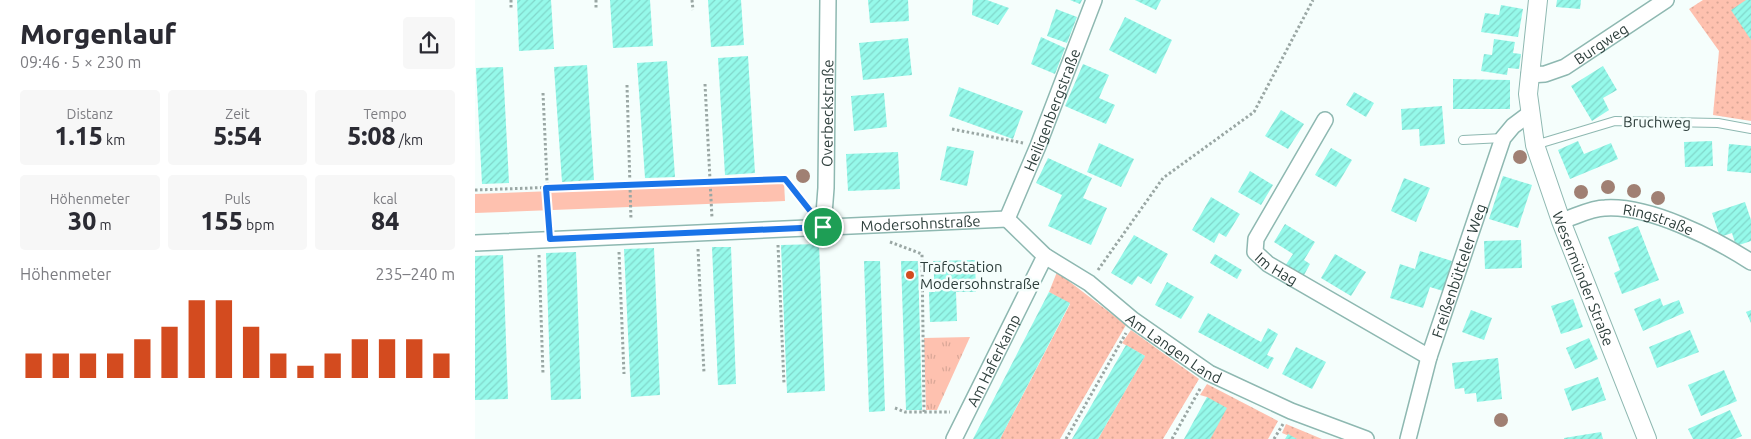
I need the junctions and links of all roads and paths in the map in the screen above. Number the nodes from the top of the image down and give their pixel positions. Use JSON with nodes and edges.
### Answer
{"nodes":[{"id":1,"x":511,"y":0,"type":"edge"},
{"id":2,"x":596,"y":0,"type":"edge"},
{"id":3,"x":692,"y":0,"type":"edge"},
{"id":4,"x":828,"y":0,"type":"edge"},
{"id":5,"x":1094,"y":0,"type":"edge"},
{"id":6,"x":1313,"y":0,"type":"edge"},
{"id":7,"x":1538,"y":0,"type":"edge"},
{"id":8,"x":1666,"y":0,"type":"edge"},
{"id":9,"x":596,"y":8,"type":"dead end"},
{"id":10,"x":511,"y":10,"type":"dead end"},
{"id":11,"x":693,"y":10,"type":"dead end"},
{"id":12,"x":1529,"y":74,"type":"junction"},
{"id":13,"x":705,"y":84,"type":"dead end"},
{"id":14,"x":627,"y":85,"type":"dead end"},
{"id":15,"x":543,"y":93,"type":"dead end"},
{"id":16,"x":1529,"y":114,"type":"junction"},
{"id":17,"x":1325,"y":120,"type":"dead end"},
{"id":18,"x":952,"y":129,"type":"dead end"},
{"id":19,"x":1751,"y":129,"type":"edge"},
{"id":20,"x":1503,"y":138,"type":"junction"},
{"id":21,"x":1463,"y":140,"type":"dead end"},
{"id":22,"x":1535,"y":145,"type":"junction"},
{"id":23,"x":1038,"y":146,"type":"junction"},
{"id":24,"x":710,"y":182,"type":"junction"},
{"id":25,"x":629,"y":185,"type":"junction"},
{"id":26,"x":546,"y":188,"type":"junction"},
{"id":27,"x":475,"y":190,"type":"edge"},
{"id":28,"x":1007,"y":219,"type":"junction"},
{"id":29,"x":1561,"y":221,"type":"junction"},
{"id":30,"x":823,"y":227,"type":"junction"},
{"id":31,"x":777,"y":229,"type":"junction"},
{"id":32,"x":697,"y":232,"type":"junction"},
{"id":33,"x":713,"y":232,"type":"junction"},
{"id":34,"x":626,"y":236,"type":"junction"},
{"id":35,"x":545,"y":239,"type":"junction"},
{"id":36,"x":890,"y":242,"type":"dead end"},
{"id":37,"x":475,"y":243,"type":"edge"},
{"id":38,"x":1045,"y":256,"type":"junction"},
{"id":39,"x":1751,"y":262,"type":"edge"},
{"id":40,"x":1089,"y":283,"type":"junction"},
{"id":41,"x":1133,"y":320,"type":"junction"},
{"id":42,"x":1429,"y":357,"type":"junction"},
{"id":43,"x":704,"y":373,"type":"dead end"},
{"id":44,"x":1209,"y":373,"type":"junction"},
{"id":45,"x":543,"y":374,"type":"dead end"},
{"id":46,"x":624,"y":374,"type":"dead end"},
{"id":47,"x":784,"y":384,"type":"dead end"},
{"id":48,"x":895,"y":408,"type":"dead end"},
{"id":49,"x":924,"y":412,"type":"junction"},
{"id":50,"x":968,"y":412,"type":"junction"},
{"id":51,"x":954,"y":439,"type":"edge"},
{"id":52,"x":1066,"y":439,"type":"edge"},
{"id":53,"x":1172,"y":439,"type":"edge"},
{"id":54,"x":1366,"y":439,"type":"edge"},
{"id":55,"x":1408,"y":439,"type":"edge"},
{"id":56,"x":1647,"y":439,"type":"edge"}],
"edges":[{"from":1,"to":10,"type":"path"},
{"from":2,"to":9,"type":"path"},
{"from":3,"to":11,"type":"path"},
{"from":4,"to":30,"type":"street","name":"Overbeckstraße"},
{"from":5,"to":23,"type":"street","name":"Heiligenbergstraße"},
{"from":6,"to":40,"type":"path"},
{"from":7,"to":12,"type":"street","name":"Wesermünder Straße"},
{"from":8,"to":12,"type":"street","name":"Burgweg"},
{"from":12,"to":16,"type":"street","name":"Wesermünder Straße"},
{"from":13,"to":24,"type":"path"},
{"from":14,"to":25,"type":"path"},
{"from":15,"to":26,"type":"path"},
{"from":16,"to":20,"type":"street","name":"Freißenbütteler Weg"},
{"from":16,"to":22,"type":"street","name":"Wesermünder Straße"},
{"from":17,"to":42,"type":"street","name":"Im Hag"},
{"from":18,"to":23,"type":"path"},
{"from":19,"to":22,"type":"lane","name":"Bruchweg"},
{"from":20,"to":21,"type":"lane"},
{"from":20,"to":42,"type":"street","name":"Freißenbütteler Weg"},
{"from":22,"to":29,"type":"street","name":"Wesermünder Straße"},
{"from":23,"to":28,"type":"street","name":"Heiligenbergstraße"},
{"from":24,"to":25,"type":"path"},
{"from":24,"to":30,"type":"path"},
{"from":24,"to":33,"type":"path"},
{"from":25,"to":26,"type":"path"},
{"from":25,"to":34,"type":"path"},
{"from":26,"to":27,"type":"path"},
{"from":26,"to":35,"type":"path"},
{"from":28,"to":30,"type":"street","name":"Modersohnstraße"},
{"from":28,"to":38,"type":"street","name":"Am Langen Land"},
{"from":29,"to":39,"type":"street","name":"Ringstraße"},
{"from":29,"to":56,"type":"street","name":"Wesermünder Straße"},
{"from":30,"to":31,"type":"street","name":"Modersohnstraße"},
{"from":31,"to":33,"type":"street","name":"Modersohnstraße"},
{"from":31,"to":47,"type":"path"},
{"from":32,"to":33,"type":"street","name":"Modersohnstraße"},
{"from":32,"to":34,"type":"street","name":"Modersohnstraße"},
{"from":32,"to":43,"type":"path"},
{"from":34,"to":35,"type":"street","name":"Modersohnstraße"},
{"from":34,"to":46,"type":"path"},
{"from":35,"to":37,"type":"street","name":"Modersohnstraße"},
{"from":35,"to":45,"type":"path"},
{"from":36,"to":49,"type":"path"},
{"from":38,"to":40,"type":"street","name":"Am Langen Land"},
{"from":38,"to":50,"type":"street","name":"Am Haferkamp"},
{"from":40,"to":41,"type":"street","name":"Am Langen Land"},
{"from":41,"to":44,"type":"street","name":"Am Langen Land"},
{"from":41,"to":52,"type":"path"},
{"from":42,"to":55,"type":"street","name":"Freißenbütteler Weg"},
{"from":44,"to":53,"type":"path"},
{"from":44,"to":54,"type":"street","name":"Am Langen Land"},
{"from":48,"to":49,"type":"path"},
{"from":49,"to":50,"type":"path"},
{"from":50,"to":51,"type":"street","name":"Am Haferkamp"}]}
